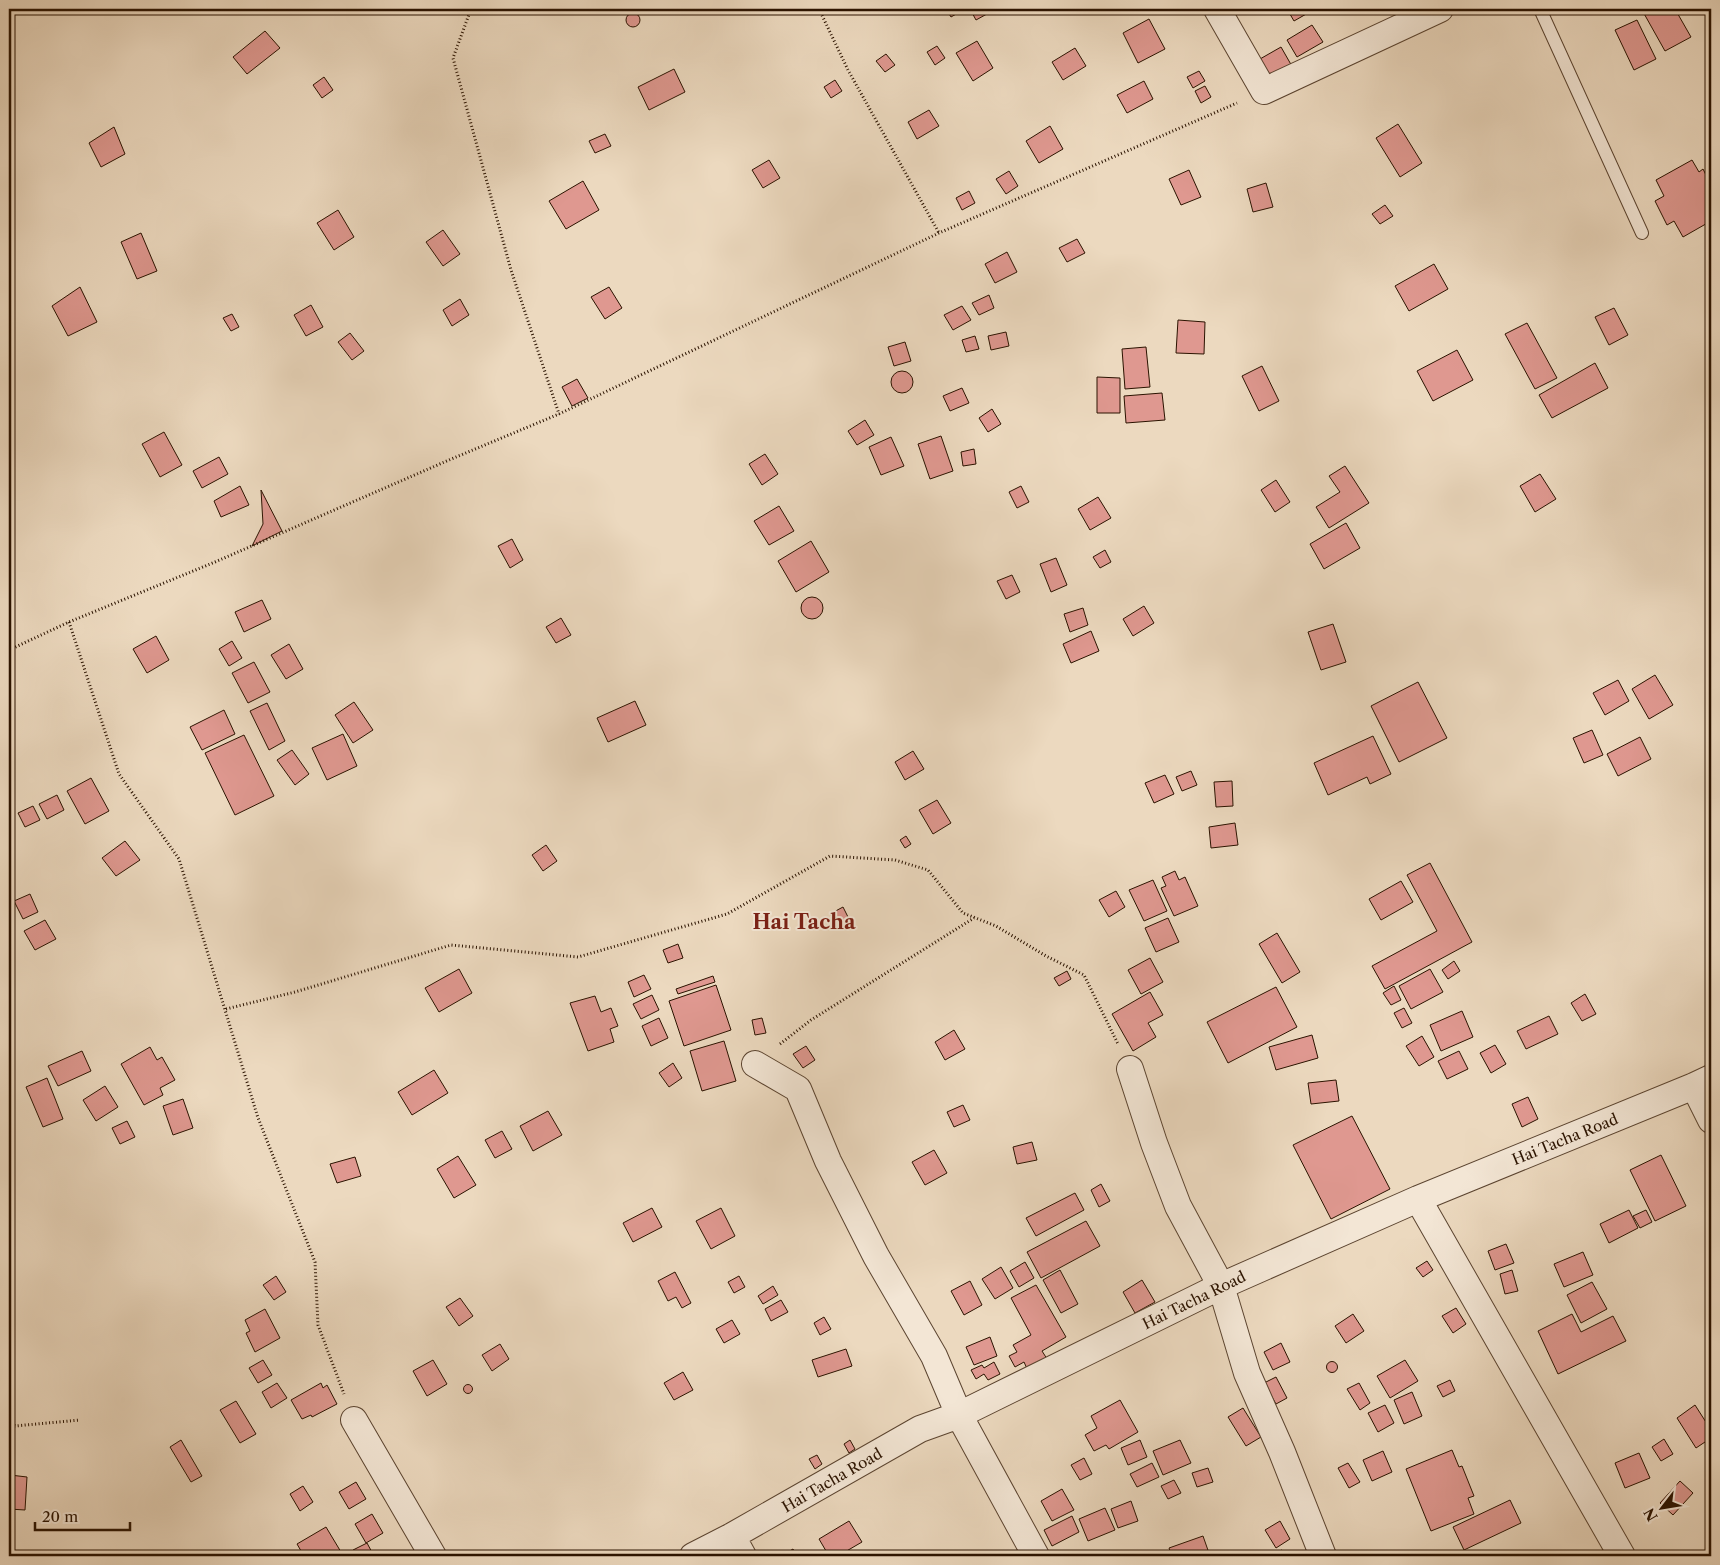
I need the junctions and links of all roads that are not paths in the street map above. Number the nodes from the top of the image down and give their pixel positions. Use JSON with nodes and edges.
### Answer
{"nodes":[{"id":1,"x":1217,"y":9,"type":"edge"},
{"id":2,"x":1440,"y":9,"type":"edge"},
{"id":3,"x":1540,"y":9,"type":"edge"},
{"id":4,"x":1642,"y":233,"type":"dead end"},
{"id":5,"x":755,"y":1064,"type":"road end"},
{"id":6,"x":1130,"y":1069,"type":"road end"},
{"id":7,"x":1703,"y":1082,"type":"edge"},
{"id":8,"x":1711,"y":1120,"type":"edge"},
{"id":9,"x":1418,"y":1199,"type":"junction"},
{"id":10,"x":1221,"y":1286,"type":"junction"},
{"id":11,"x":959,"y":1415,"type":"junction"},
{"id":12,"x":354,"y":1420,"type":"road end"},
{"id":13,"x":738,"y":1546,"type":"edge"},
{"id":14,"x":433,"y":1556,"type":"edge"},
{"id":15,"x":693,"y":1556,"type":"edge"},
{"id":16,"x":1036,"y":1556,"type":"edge"},
{"id":17,"x":1323,"y":1556,"type":"edge"},
{"id":18,"x":1622,"y":1556,"type":"edge"}],
"edges":[{"from":1,"to":2,"type":"street"},
{"from":3,"to":4,"type":"lane"},
{"from":5,"to":11,"type":"street"},
{"from":6,"to":10,"type":"street"},
{"from":7,"to":8,"type":"street"},
{"from":7,"to":9,"type":"street","name":"Hai Tacha Road"},
{"from":9,"to":10,"type":"street","name":"Hai Tacha Road"},
{"from":9,"to":18,"type":"street"},
{"from":10,"to":11,"type":"street","name":"Hai Tacha Road"},
{"from":10,"to":17,"type":"street"},
{"from":11,"to":13,"type":"street","name":"Hai Tacha Road"},
{"from":11,"to":16,"type":"street"},
{"from":12,"to":14,"type":"street"},
{"from":13,"to":15,"type":"street","name":"Hai Tacha Road"}]}
